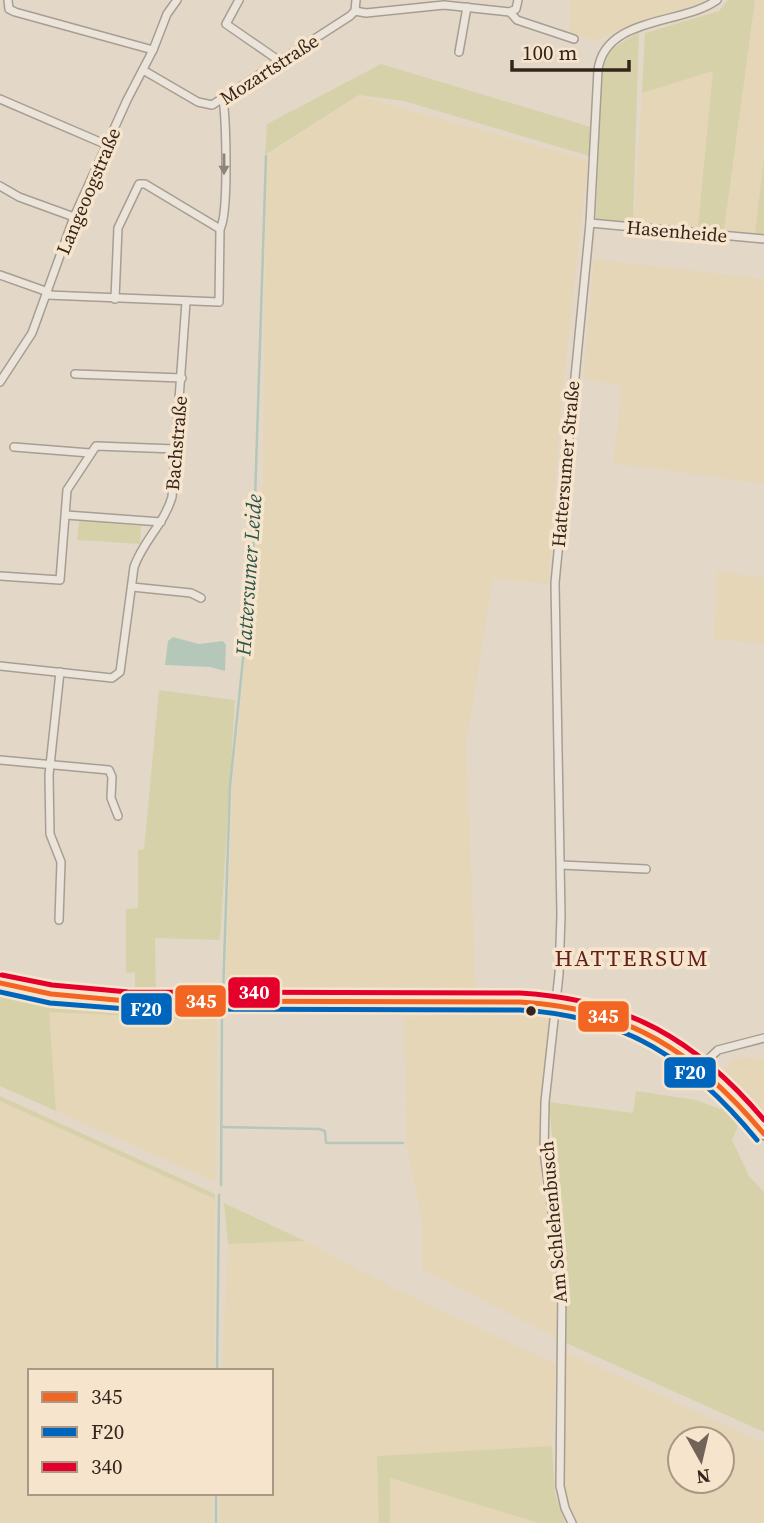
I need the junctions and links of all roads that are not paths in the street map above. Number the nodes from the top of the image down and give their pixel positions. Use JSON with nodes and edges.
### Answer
{"nodes":[{"id":1,"x":8,"y":0,"type":"edge"},
{"id":2,"x":177,"y":0,"type":"edge"},
{"id":3,"x":239,"y":0,"type":"edge"},
{"id":4,"x":356,"y":0,"type":"edge"},
{"id":5,"x":518,"y":0,"type":"edge"},
{"id":6,"x":717,"y":0,"type":"edge"},
{"id":7,"x":472,"y":5,"type":"edge"},
{"id":8,"x":355,"y":11,"type":"junction"},
{"id":9,"x":510,"y":12,"type":"junction"},
{"id":10,"x":575,"y":39,"type":"dead end"},
{"id":11,"x":153,"y":50,"type":"junction"},
{"id":12,"x":459,"y":52,"type":"dead end"},
{"id":13,"x":281,"y":62,"type":"junction"},
{"id":14,"x":143,"y":70,"type":"junction"},
{"id":15,"x":0,"y":99,"type":"edge"},
{"id":16,"x":223,"y":99,"type":"junction"},
{"id":17,"x":107,"y":145,"type":"junction"},
{"id":18,"x":0,"y":186,"type":"edge"},
{"id":19,"x":74,"y":217,"type":"junction"},
{"id":20,"x":590,"y":223,"type":"junction"},
{"id":21,"x":220,"y":229,"type":"junction"},
{"id":22,"x":764,"y":239,"type":"edge"},
{"id":23,"x":0,"y":275,"type":"edge"},
{"id":24,"x":48,"y":293,"type":"junction"},
{"id":25,"x":115,"y":299,"type":"junction"},
{"id":26,"x":186,"y":302,"type":"junction"},
{"id":27,"x":0,"y":366,"type":"edge"},
{"id":28,"x":8,"y":370,"type":"junction"},
{"id":29,"x":75,"y":374,"type":"dead end"},
{"id":30,"x":181,"y":377,"type":"junction"},
{"id":31,"x":0,"y":382,"type":"edge"},
{"id":32,"x":14,"y":447,"type":"dead end"},
{"id":33,"x":175,"y":449,"type":"junction"},
{"id":34,"x":90,"y":453,"type":"junction"},
{"id":35,"x":66,"y":515,"type":"junction"},
{"id":36,"x":161,"y":522,"type":"junction"},
{"id":37,"x":0,"y":576,"type":"edge"},
{"id":38,"x":132,"y":587,"type":"junction"},
{"id":39,"x":201,"y":598,"type":"dead end"},
{"id":40,"x":0,"y":666,"type":"edge"},
{"id":41,"x":60,"y":672,"type":"junction"},
{"id":42,"x":0,"y":760,"type":"edge"},
{"id":43,"x":50,"y":763,"type":"junction"},
{"id":44,"x":118,"y":816,"type":"dead end"},
{"id":45,"x":561,"y":864,"type":"junction"},
{"id":46,"x":646,"y":869,"type":"dead end"},
{"id":47,"x":59,"y":920,"type":"dead end"},
{"id":48,"x":0,"y":983,"type":"edge"},
{"id":49,"x":556,"y":1004,"type":"junction"},
{"id":50,"x":764,"y":1038,"type":"edge"},
{"id":51,"x":701,"y":1066,"type":"junction"},
{"id":52,"x":764,"y":1134,"type":"edge"},
{"id":53,"x":572,"y":1523,"type":"edge"}],
"edges":[{"from":1,"to":11,"type":"street"},
{"from":2,"to":11,"type":"street","name":"Langeoogstraße"},
{"from":3,"to":13,"type":"street"},
{"from":4,"to":8,"type":"street"},
{"from":5,"to":9,"type":"street"},
{"from":6,"to":20,"type":"street","name":"Hattersumer Straße"},
{"from":7,"to":8,"type":"street"},
{"from":7,"to":9,"type":"street"},
{"from":7,"to":12,"type":"street"},
{"from":8,"to":13,"type":"street","name":"Mozartstraße"},
{"from":9,"to":10,"type":"street"},
{"from":11,"to":14,"type":"street","name":"Langeoogstraße"},
{"from":13,"to":16,"type":"street","name":"Mozartstraße"},
{"from":14,"to":16,"type":"street","name":"Mozartstraße"},
{"from":14,"to":17,"type":"street","name":"Langeoogstraße"},
{"from":15,"to":17,"type":"street"},
{"from":16,"to":21,"type":"street","one_way":true},
{"from":17,"to":19,"type":"street","name":"Langeoogstraße"},
{"from":18,"to":19,"type":"street"},
{"from":19,"to":24,"type":"street","name":"Langeoogstraße"},
{"from":20,"to":22,"type":"street","name":"Hasenheide"},
{"from":20,"to":45,"type":"street","name":"Hattersumer Straße"},
{"from":21,"to":25,"type":"street"},
{"from":21,"to":26,"type":"street"},
{"from":23,"to":24,"type":"street"},
{"from":24,"to":25,"type":"street"},
{"from":24,"to":28,"type":"street","name":"Langeoogstraße"},
{"from":25,"to":26,"type":"street"},
{"from":26,"to":30,"type":"street","name":"Bachstraße"},
{"from":27,"to":28,"type":"street"},
{"from":28,"to":31,"type":"street","name":"Langeoogstraße"},
{"from":29,"to":30,"type":"street"},
{"from":30,"to":33,"type":"street","name":"Bachstraße"},
{"from":32,"to":34,"type":"street"},
{"from":33,"to":34,"type":"street"},
{"from":33,"to":36,"type":"street","name":"Bachstraße"},
{"from":34,"to":35,"type":"street"},
{"from":35,"to":36,"type":"street"},
{"from":35,"to":37,"type":"street"},
{"from":36,"to":38,"type":"street","name":"Bachstraße"},
{"from":38,"to":39,"type":"street"},
{"from":38,"to":41,"type":"street","name":"Bachstraße"},
{"from":40,"to":41,"type":"street","name":"Bachstraße"},
{"from":41,"to":43,"type":"street"},
{"from":42,"to":43,"type":"street"},
{"from":43,"to":44,"type":"street"},
{"from":43,"to":47,"type":"street"},
{"from":45,"to":46,"type":"street"},
{"from":45,"to":49,"type":"street","name":"Hattersumer Straße"},
{"from":48,"to":49,"type":"main road"},
{"from":49,"to":51,"type":"main road"},
{"from":49,"to":53,"type":"street","name":"Am Schlehenbusch"},
{"from":50,"to":51,"type":"street"},
{"from":51,"to":52,"type":"main road"}]}
